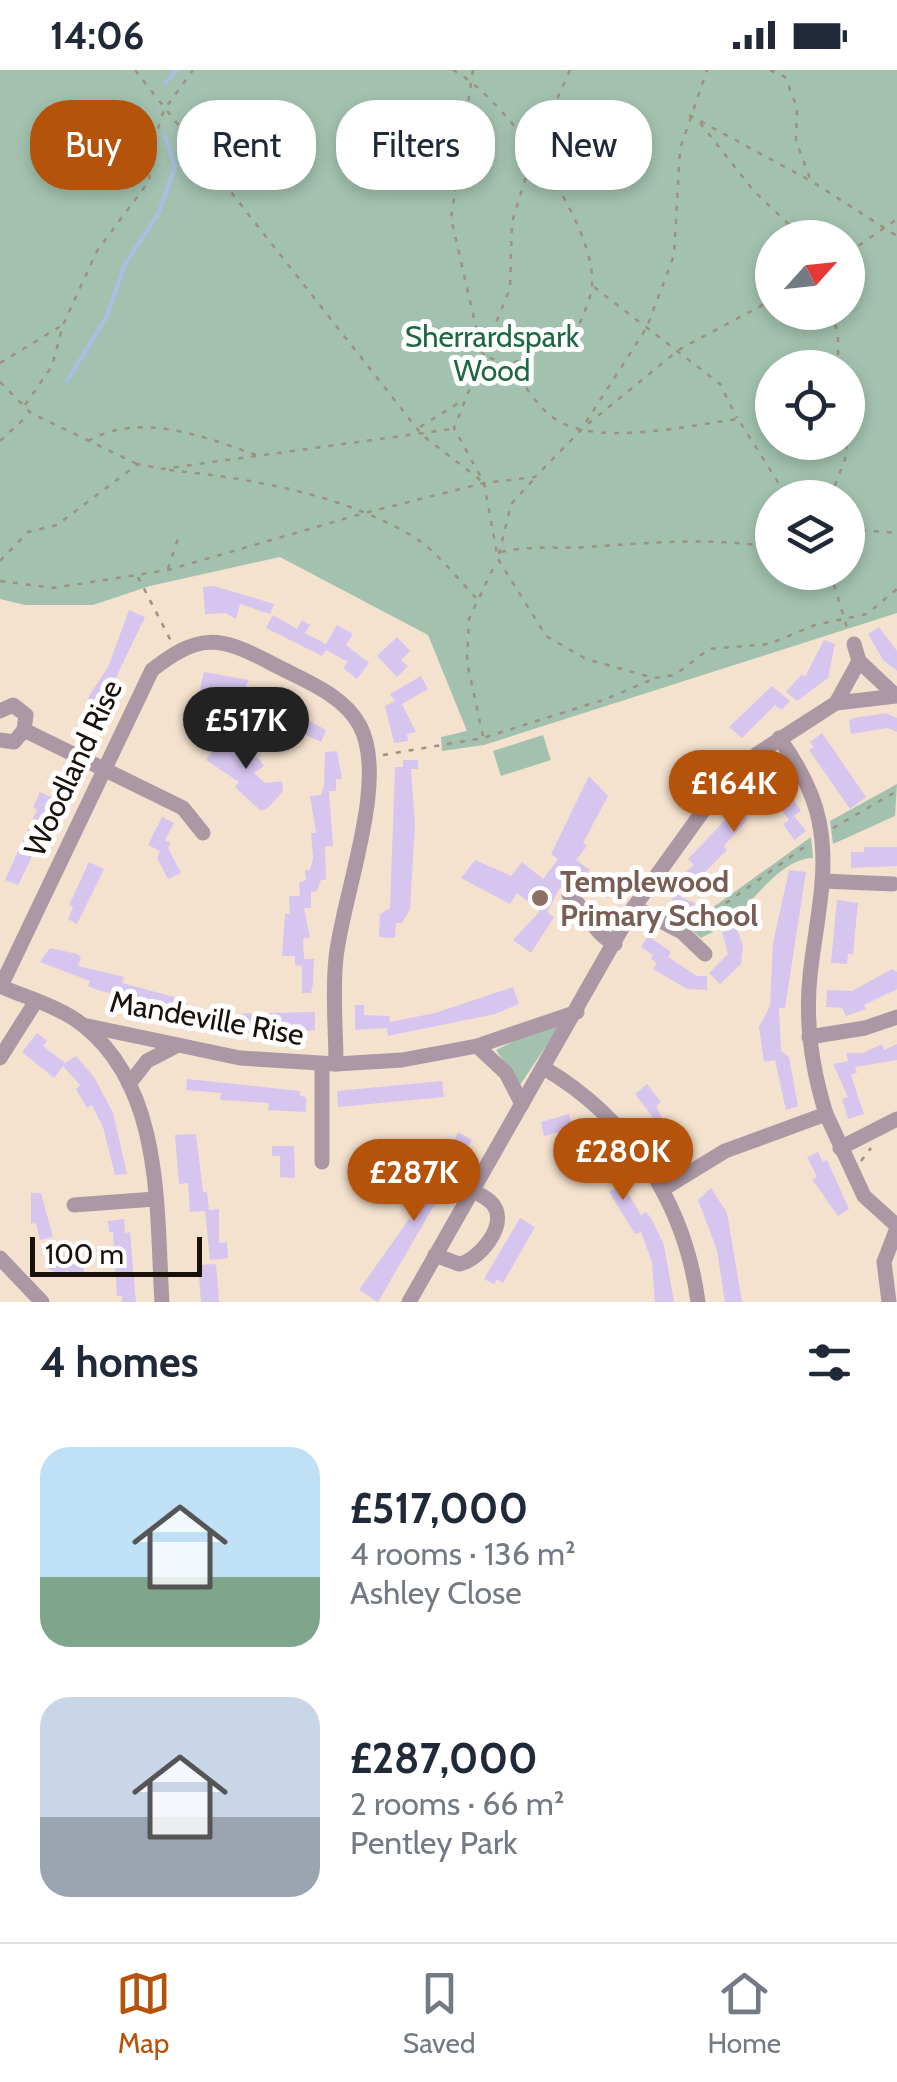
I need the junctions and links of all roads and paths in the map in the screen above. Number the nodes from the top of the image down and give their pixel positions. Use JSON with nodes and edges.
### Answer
{"nodes":[{"id":1,"x":135,"y":70,"type":"edge"},
{"id":2,"x":193,"y":70,"type":"edge"},
{"id":3,"x":453,"y":70,"type":"edge"},
{"id":4,"x":473,"y":70,"type":"edge"},
{"id":5,"x":570,"y":70,"type":"edge"},
{"id":6,"x":707,"y":70,"type":"edge"},
{"id":7,"x":770,"y":70,"type":"edge"},
{"id":8,"x":472,"y":80,"type":"junction"},
{"id":9,"x":557,"y":100,"type":"edge"},
{"id":10,"x":164,"y":110,"type":"junction"},
{"id":11,"x":689,"y":115,"type":"junction"},
{"id":12,"x":700,"y":123,"type":"junction"},
{"id":13,"x":515,"y":130,"type":"edge"},
{"id":14,"x":811,"y":180,"type":"junction"},
{"id":15,"x":522,"y":190,"type":"edge"},
{"id":16,"x":558,"y":190,"type":"edge"},
{"id":17,"x":897,"y":219,"type":"edge"},
{"id":18,"x":784,"y":220,"type":"edge"},
{"id":19,"x":886,"y":226,"type":"junction"},
{"id":20,"x":897,"y":236,"type":"edge"},
{"id":21,"x":865,"y":241,"type":"edge"},
{"id":22,"x":593,"y":286,"type":"junction"},
{"id":23,"x":755,"y":309,"type":"edge"},
{"id":24,"x":63,"y":326,"type":"junction"},
{"id":25,"x":647,"y":326,"type":"junction"},
{"id":26,"x":680,"y":349,"type":"junction"},
{"id":27,"x":483,"y":355,"type":"junction"},
{"id":28,"x":0,"y":363,"type":"edge"},
{"id":29,"x":510,"y":365,"type":"junction"},
{"id":30,"x":0,"y":382,"type":"edge"},
{"id":31,"x":462,"y":402,"type":"junction"},
{"id":32,"x":25,"y":405,"type":"junction"},
{"id":33,"x":30,"y":413,"type":"junction"},
{"id":34,"x":738,"y":419,"type":"junction"},
{"id":35,"x":417,"y":428,"type":"junction"},
{"id":36,"x":454,"y":428,"type":"junction"},
{"id":37,"x":583,"y":428,"type":"junction"},
{"id":38,"x":422,"y":435,"type":"junction"},
{"id":39,"x":88,"y":440,"type":"junction"},
{"id":40,"x":0,"y":441,"type":"edge"},
{"id":41,"x":260,"y":457,"type":"junction"},
{"id":42,"x":138,"y":464,"type":"junction"},
{"id":43,"x":162,"y":470,"type":"junction"},
{"id":44,"x":535,"y":477,"type":"junction"},
{"id":45,"x":777,"y":480,"type":"edge"},
{"id":46,"x":484,"y":483,"type":"junction"},
{"id":47,"x":361,"y":514,"type":"junction"},
{"id":48,"x":865,"y":531,"type":"edge"},
{"id":49,"x":180,"y":532,"type":"dead end"},
{"id":50,"x":897,"y":534,"type":"edge"},
{"id":51,"x":755,"y":544,"type":"edge"},
{"id":52,"x":499,"y":552,"type":"junction"},
{"id":53,"x":498,"y":559,"type":"junction"},
{"id":54,"x":0,"y":561,"type":"edge"},
{"id":55,"x":168,"y":570,"type":"junction"},
{"id":56,"x":138,"y":576,"type":"junction"},
{"id":57,"x":0,"y":581,"type":"edge"},
{"id":58,"x":897,"y":588,"type":"edge"},
{"id":59,"x":835,"y":590,"type":"edge"},
{"id":60,"x":480,"y":602,"type":"junction"},
{"id":61,"x":842,"y":619,"type":"junction"},
{"id":62,"x":854,"y":644,"type":"joint"},
{"id":63,"x":177,"y":653,"type":"junction"},
{"id":64,"x":859,"y":661,"type":"junction"},
{"id":65,"x":654,"y":678,"type":"junction"},
{"id":66,"x":896,"y":695,"type":"edge"},
{"id":67,"x":836,"y":703,"type":"junction"},
{"id":68,"x":0,"y":711,"type":"edge"},
{"id":69,"x":24,"y":730,"type":"junction"},
{"id":70,"x":483,"y":738,"type":"junction"},
{"id":71,"x":780,"y":738,"type":"junction"},
{"id":72,"x":0,"y":740,"type":"edge"},
{"id":73,"x":370,"y":758,"type":"junction"},
{"id":74,"x":103,"y":770,"type":"junction"},
{"id":75,"x":897,"y":791,"type":"edge"},
{"id":76,"x":203,"y":833,"type":"dead end"},
{"id":77,"x":821,"y":835,"type":"junction"},
{"id":78,"x":822,"y":881,"type":"junction"},
{"id":79,"x":893,"y":884,"type":"dead end"},
{"id":80,"x":568,"y":895,"type":"dead end"},
{"id":81,"x":634,"y":907,"type":"junction"},
{"id":82,"x":684,"y":933,"type":"junction"},
{"id":83,"x":615,"y":944,"type":"junction"},
{"id":84,"x":704,"y":954,"type":"dead end"},
{"id":85,"x":0,"y":986,"type":"edge"},
{"id":86,"x":36,"y":1001,"type":"junction"},
{"id":87,"x":577,"y":1012,"type":"junction"},
{"id":88,"x":897,"y":1016,"type":"edge"},
{"id":89,"x":83,"y":1025,"type":"junction"},
{"id":90,"x":809,"y":1037,"type":"junction"},
{"id":91,"x":476,"y":1046,"type":"junction"},
{"id":92,"x":174,"y":1047,"type":"junction"},
{"id":93,"x":0,"y":1058,"type":"edge"},
{"id":94,"x":329,"y":1064,"type":"junction"},
{"id":95,"x":544,"y":1068,"type":"junction"},
{"id":96,"x":129,"y":1084,"type":"junction"},
{"id":97,"x":522,"y":1104,"type":"junction"},
{"id":98,"x":826,"y":1114,"type":"junction"},
{"id":99,"x":897,"y":1119,"type":"edge"},
{"id":100,"x":878,"y":1138,"type":"dead end"},
{"id":101,"x":840,"y":1148,"type":"junction"},
{"id":102,"x":322,"y":1162,"type":"dead end"},
{"id":103,"x":851,"y":1173,"type":"junction"},
{"id":104,"x":663,"y":1188,"type":"junction"},
{"id":105,"x":473,"y":1192,"type":"junction"},
{"id":106,"x":155,"y":1199,"type":"junction"},
{"id":107,"x":74,"y":1206,"type":"dead end"},
{"id":108,"x":897,"y":1227,"type":"edge"},
{"id":109,"x":435,"y":1256,"type":"junction"},
{"id":110,"x":0,"y":1258,"type":"edge"},
{"id":111,"x":42,"y":1302,"type":"edge"},
{"id":112,"x":162,"y":1302,"type":"edge"},
{"id":113,"x":409,"y":1302,"type":"edge"},
{"id":114,"x":698,"y":1302,"type":"edge"},
{"id":115,"x":889,"y":1302,"type":"edge"}],
"edges":[{"from":1,"to":10,"type":"path"},
{"from":2,"to":10,"type":"path"},
{"from":3,"to":8,"type":"path"},
{"from":4,"to":8,"type":"path"},
{"from":5,"to":9,"type":"path"},
{"from":6,"to":11,"type":"path"},
{"from":7,"to":14,"type":"path"},
{"from":8,"to":13,"type":"path"},
{"from":8,"to":27,"type":"path"},
{"from":10,"to":24,"type":"path"},
{"from":10,"to":35,"type":"path"},
{"from":11,"to":12,"type":"path"},
{"from":11,"to":25,"type":"path"},
{"from":12,"to":14,"type":"path"},
{"from":12,"to":18,"type":"path"},
{"from":14,"to":19,"type":"path"},
{"from":15,"to":27,"type":"path"},
{"from":16,"to":22,"type":"path"},
{"from":17,"to":19,"type":"path"},
{"from":19,"to":20,"type":"path"},
{"from":19,"to":21,"type":"path"},
{"from":22,"to":25,"type":"path"},
{"from":22,"to":29,"type":"path"},
{"from":23,"to":26,"type":"path"},
{"from":24,"to":28,"type":"path"},
{"from":24,"to":32,"type":"path"},
{"from":25,"to":26,"type":"path"},
{"from":25,"to":37,"type":"path"},
{"from":26,"to":34,"type":"path"},
{"from":26,"to":37,"type":"path"},
{"from":27,"to":29,"type":"path"},
{"from":27,"to":31,"type":"path"},
{"from":29,"to":37,"type":"path"},
{"from":30,"to":32,"type":"path"},
{"from":31,"to":35,"type":"path"},
{"from":31,"to":36,"type":"path"},
{"from":32,"to":33,"type":"path"},
{"from":33,"to":39,"type":"path"},
{"from":33,"to":40,"type":"path"},
{"from":34,"to":37,"type":"path"},
{"from":34,"to":45,"type":"path"},
{"from":35,"to":38,"type":"path"},
{"from":36,"to":38,"type":"path"},
{"from":36,"to":46,"type":"path"},
{"from":37,"to":44,"type":"path"},
{"from":38,"to":41,"type":"path"},
{"from":38,"to":46,"type":"path"},
{"from":39,"to":41,"type":"path"},
{"from":39,"to":42,"type":"path"},
{"from":41,"to":43,"type":"path"},
{"from":42,"to":43,"type":"path"},
{"from":42,"to":54,"type":"path"},
{"from":43,"to":47,"type":"path"},
{"from":44,"to":46,"type":"path"},
{"from":44,"to":52,"type":"path"},
{"from":46,"to":47,"type":"path"},
{"from":46,"to":53,"type":"path"},
{"from":47,"to":55,"type":"path"},
{"from":47,"to":60,"type":"path"},
{"from":48,"to":50,"type":"path"},
{"from":49,"to":55,"type":"path"},
{"from":51,"to":52,"type":"path"},
{"from":52,"to":53,"type":"path"},
{"from":53,"to":60,"type":"path"},
{"from":53,"to":65,"type":"path"},
{"from":55,"to":56,"type":"path"},
{"from":56,"to":57,"type":"path"},
{"from":56,"to":63,"type":"path"},
{"from":58,"to":61,"type":"path"},
{"from":59,"to":61,"type":"path"},
{"from":60,"to":70,"type":"path"},
{"from":61,"to":62,"type":"path"},
{"from":61,"to":65,"type":"path"},
{"from":62,"to":64,"type":"street"},
{"from":63,"to":73,"type":"street"},
{"from":63,"to":74,"type":"street","name":"Woodland Rise"},
{"from":64,"to":66,"type":"street"},
{"from":64,"to":67,"type":"street"},
{"from":65,"to":70,"type":"path"},
{"from":66,"to":67,"type":"street"},
{"from":67,"to":71,"type":"street"},
{"from":68,"to":69,"type":"street"},
{"from":69,"to":72,"type":"street"},
{"from":69,"to":74,"type":"street"},
{"from":70,"to":73,"type":"path"},
{"from":71,"to":77,"type":"street"},
{"from":71,"to":81,"type":"street"},
{"from":73,"to":94,"type":"street"},
{"from":74,"to":76,"type":"street"},
{"from":74,"to":85,"type":"street","name":"Woodland Rise"},
{"from":75,"to":77,"type":"path"},
{"from":77,"to":78,"type":"street"},
{"from":77,"to":82,"type":"path"},
{"from":78,"to":79,"type":"street"},
{"from":78,"to":90,"type":"street"},
{"from":80,"to":83,"type":"street"},
{"from":81,"to":82,"type":"street"},
{"from":81,"to":83,"type":"street"},
{"from":82,"to":84,"type":"street"},
{"from":83,"to":87,"type":"street"},
{"from":85,"to":86,"type":"street"},
{"from":86,"to":89,"type":"street"},
{"from":86,"to":93,"type":"street"},
{"from":87,"to":91,"type":"street","name":"Mandeville Rise"},
{"from":87,"to":95,"type":"street"},
{"from":88,"to":90,"type":"street"},
{"from":89,"to":92,"type":"street","name":"Mandeville Rise"},
{"from":89,"to":96,"type":"street"},
{"from":90,"to":98,"type":"street"},
{"from":91,"to":94,"type":"street","name":"Mandeville Rise"},
{"from":91,"to":97,"type":"street"},
{"from":92,"to":94,"type":"street","name":"Mandeville Rise"},
{"from":92,"to":96,"type":"street"},
{"from":94,"to":102,"type":"street","name":"Mandeville Rise"},
{"from":95,"to":97,"type":"street"},
{"from":95,"to":104,"type":"street"},
{"from":96,"to":106,"type":"street"},
{"from":97,"to":105,"type":"street"},
{"from":98,"to":101,"type":"street"},
{"from":98,"to":104,"type":"street"},
{"from":99,"to":101,"type":"street"},
{"from":100,"to":103,"type":"path"},
{"from":101,"to":103,"type":"street"},
{"from":103,"to":108,"type":"street"},
{"from":104,"to":114,"type":"street"},
{"from":105,"to":109,"type":"street"},
{"from":105,"to":109,"type":"street"},
{"from":106,"to":107,"type":"street"},
{"from":106,"to":112,"type":"street"},
{"from":108,"to":115,"type":"street"},
{"from":109,"to":113,"type":"street"},
{"from":110,"to":111,"type":"street"}]}
